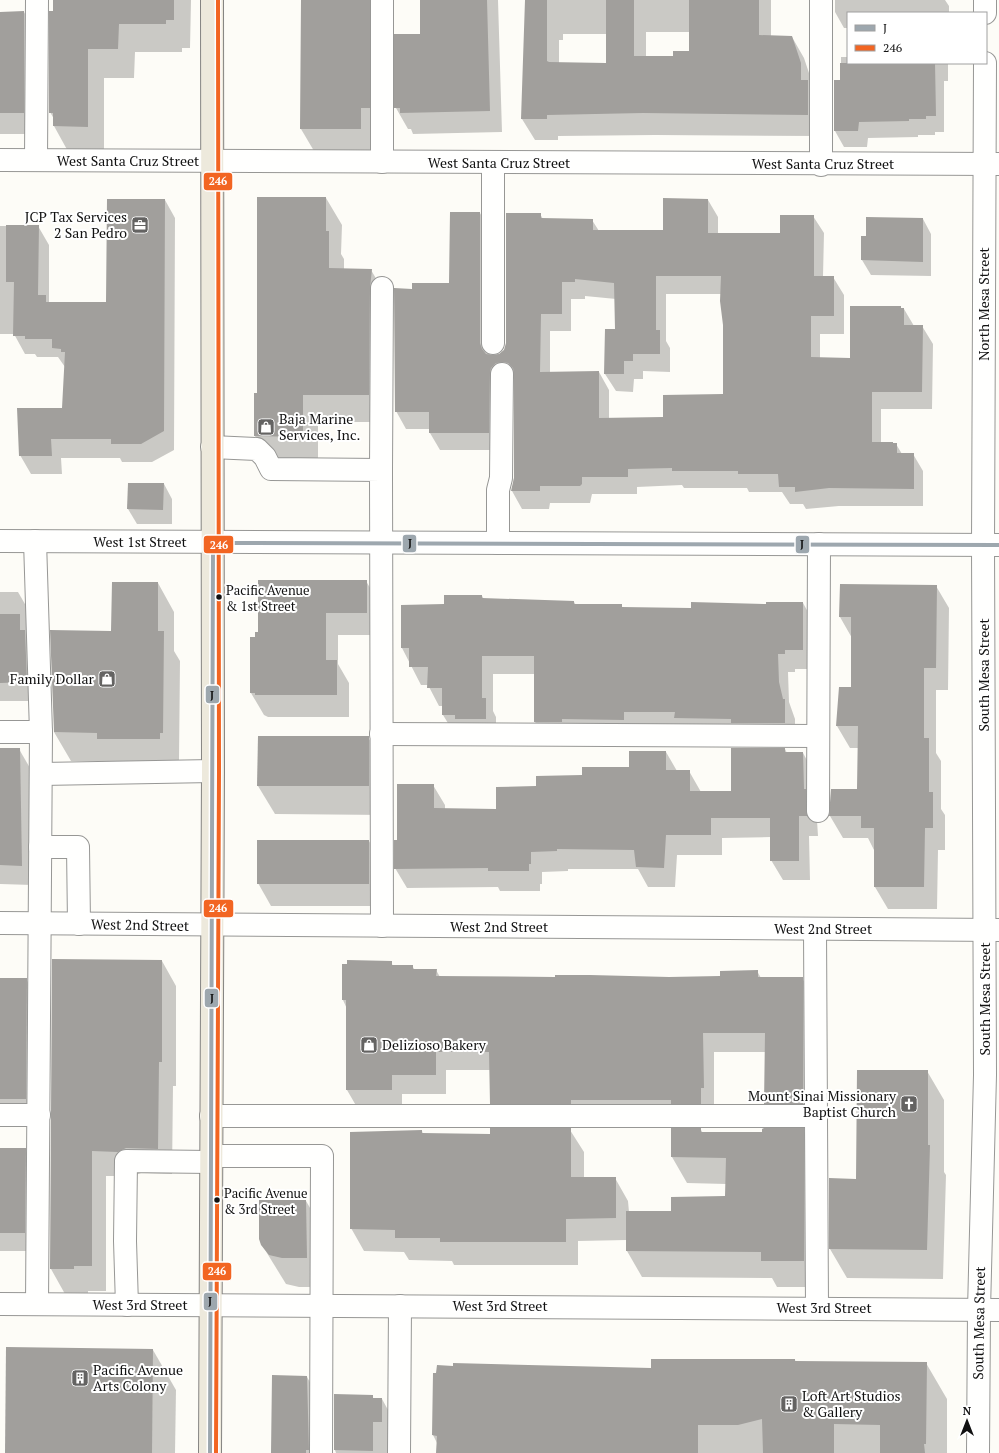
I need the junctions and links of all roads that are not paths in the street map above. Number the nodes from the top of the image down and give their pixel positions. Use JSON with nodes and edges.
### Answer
{"nodes":[{"id":1,"x":37,"y":0,"type":"edge"},
{"id":2,"x":212,"y":0,"type":"edge"},
{"id":3,"x":382,"y":0,"type":"edge"},
{"id":4,"x":821,"y":0,"type":"edge"},
{"id":5,"x":985,"y":0,"type":"edge"},
{"id":6,"x":985,"y":12,"type":"edge"},
{"id":7,"x":985,"y":64,"type":"edge"},
{"id":8,"x":0,"y":160,"type":"edge"},
{"id":9,"x":36,"y":160,"type":"junction"},
{"id":10,"x":212,"y":161,"type":"junction"},
{"id":11,"x":382,"y":162,"type":"junction"},
{"id":12,"x":493,"y":163,"type":"junction"},
{"id":13,"x":992,"y":164,"type":"edge"},
{"id":14,"x":821,"y":165,"type":"junction"},
{"id":15,"x":382,"y":288,"type":"dead end"},
{"id":16,"x":493,"y":342,"type":"dead end"},
{"id":17,"x":992,"y":357,"type":"edge"},
{"id":18,"x":502,"y":374,"type":"dead end"},
{"id":19,"x":212,"y":447,"type":"junction"},
{"id":20,"x":381,"y":470,"type":"junction"},
{"id":21,"x":0,"y":541,"type":"edge"},
{"id":22,"x":35,"y":541,"type":"junction"},
{"id":23,"x":213,"y":543,"type":"junction"},
{"id":24,"x":382,"y":543,"type":"junction"},
{"id":25,"x":498,"y":543,"type":"junction"},
{"id":26,"x":819,"y":544,"type":"junction"},
{"id":27,"x":991,"y":545,"type":"edge"},
{"id":28,"x":0,"y":732,"type":"edge"},
{"id":29,"x":41,"y":732,"type":"junction"},
{"id":30,"x":381,"y":734,"type":"junction"},
{"id":31,"x":818,"y":736,"type":"junction"},
{"id":32,"x":213,"y":771,"type":"junction"},
{"id":33,"x":41,"y":774,"type":"junction"},
{"id":34,"x":818,"y":811,"type":"dead end"},
{"id":35,"x":40,"y":847,"type":"junction"},
{"id":36,"x":0,"y":923,"type":"edge"},
{"id":37,"x":40,"y":923,"type":"junction"},
{"id":38,"x":79,"y":924,"type":"junction"},
{"id":39,"x":213,"y":926,"type":"junction"},
{"id":40,"x":382,"y":926,"type":"junction"},
{"id":41,"x":815,"y":929,"type":"junction"},
{"id":42,"x":992,"y":930,"type":"edge"},
{"id":43,"x":992,"y":1075,"type":"edge"},
{"id":44,"x":0,"y":1115,"type":"edge"},
{"id":45,"x":39,"y":1115,"type":"junction"},
{"id":46,"x":211,"y":1116,"type":"junction"},
{"id":47,"x":816,"y":1116,"type":"junction"},
{"id":48,"x":211,"y":1159,"type":"junction"},
{"id":49,"x":0,"y":1304,"type":"edge"},
{"id":50,"x":37,"y":1304,"type":"junction"},
{"id":51,"x":127,"y":1305,"type":"junction"},
{"id":52,"x":210,"y":1305,"type":"junction"},
{"id":53,"x":322,"y":1306,"type":"junction"},
{"id":54,"x":400,"y":1306,"type":"junction"},
{"id":55,"x":818,"y":1307,"type":"junction"},
{"id":56,"x":989,"y":1310,"type":"edge"},
{"id":57,"x":210,"y":1453,"type":"edge"},
{"id":58,"x":321,"y":1453,"type":"edge"},
{"id":59,"x":399,"y":1453,"type":"edge"},
{"id":60,"x":978,"y":1453,"type":"edge"}],
"edges":[{"from":1,"to":9,"type":"street"},
{"from":2,"to":10,"type":"main road"},
{"from":3,"to":11,"type":"street"},
{"from":4,"to":14,"type":"street"},
{"from":5,"to":6,"type":"street"},
{"from":7,"to":13,"type":"street","name":"North Mesa Street"},
{"from":8,"to":9,"type":"street","name":"West Santa Cruz Street"},
{"from":9,"to":10,"type":"street","name":"West Santa Cruz Street"},
{"from":10,"to":11,"type":"street","name":"West Santa Cruz Street"},
{"from":10,"to":19,"type":"main road"},
{"from":11,"to":12,"type":"street","name":"West Santa Cruz Street"},
{"from":12,"to":14,"type":"street","name":"West Santa Cruz Street"},
{"from":12,"to":16,"type":"street"},
{"from":13,"to":14,"type":"street","name":"West Santa Cruz Street"},
{"from":13,"to":17,"type":"street","name":"North Mesa Street"},
{"from":15,"to":20,"type":"street"},
{"from":17,"to":27,"type":"street","name":"North Mesa Street"},
{"from":18,"to":25,"type":"street"},
{"from":19,"to":20,"type":"street"},
{"from":19,"to":23,"type":"main road"},
{"from":20,"to":24,"type":"street"},
{"from":21,"to":22,"type":"street","name":"West 1st Street"},
{"from":22,"to":23,"type":"street","name":"West 1st Street"},
{"from":22,"to":29,"type":"street"},
{"from":23,"to":24,"type":"street","name":"West 1st Street"},
{"from":23,"to":32,"type":"main road"},
{"from":24,"to":25,"type":"street","name":"West 1st Street"},
{"from":24,"to":30,"type":"street"},
{"from":25,"to":26,"type":"street","name":"West 1st Street"},
{"from":26,"to":27,"type":"street","name":"West 1st Street"},
{"from":26,"to":31,"type":"street"},
{"from":27,"to":42,"type":"street","name":"South Mesa Street"},
{"from":28,"to":29,"type":"street"},
{"from":29,"to":33,"type":"street"},
{"from":30,"to":31,"type":"street"},
{"from":30,"to":40,"type":"street"},
{"from":31,"to":34,"type":"street"},
{"from":32,"to":33,"type":"street"},
{"from":32,"to":39,"type":"main road"},
{"from":33,"to":35,"type":"street"},
{"from":35,"to":37,"type":"street"},
{"from":35,"to":38,"type":"street"},
{"from":36,"to":37,"type":"street","name":"West 2nd Street"},
{"from":37,"to":38,"type":"street","name":"West 2nd Street"},
{"from":37,"to":45,"type":"street"},
{"from":38,"to":39,"type":"street","name":"West 2nd Street"},
{"from":39,"to":40,"type":"street","name":"West 2nd Street"},
{"from":39,"to":46,"type":"main road"},
{"from":40,"to":41,"type":"street","name":"West 2nd Street"},
{"from":41,"to":42,"type":"street","name":"West 2nd Street"},
{"from":41,"to":47,"type":"street"},
{"from":42,"to":43,"type":"street","name":"South Mesa Street"},
{"from":43,"to":56,"type":"street","name":"South Mesa Street"},
{"from":44,"to":45,"type":"street"},
{"from":45,"to":50,"type":"street"},
{"from":46,"to":47,"type":"street"},
{"from":46,"to":48,"type":"main road"},
{"from":47,"to":55,"type":"street"},
{"from":48,"to":51,"type":"street"},
{"from":48,"to":52,"type":"main road"},
{"from":48,"to":53,"type":"street"},
{"from":49,"to":50,"type":"street","name":"West 3rd Street"},
{"from":50,"to":51,"type":"street","name":"West 3rd Street"},
{"from":51,"to":52,"type":"street","name":"West 3rd Street"},
{"from":52,"to":53,"type":"street","name":"West 3rd Street"},
{"from":52,"to":57,"type":"main road"},
{"from":53,"to":54,"type":"street","name":"West 3rd Street"},
{"from":53,"to":58,"type":"street"},
{"from":54,"to":55,"type":"street","name":"West 3rd Street"},
{"from":54,"to":59,"type":"street"},
{"from":55,"to":56,"type":"street","name":"West 3rd Street"},
{"from":56,"to":60,"type":"street","name":"South Mesa Street"}]}
